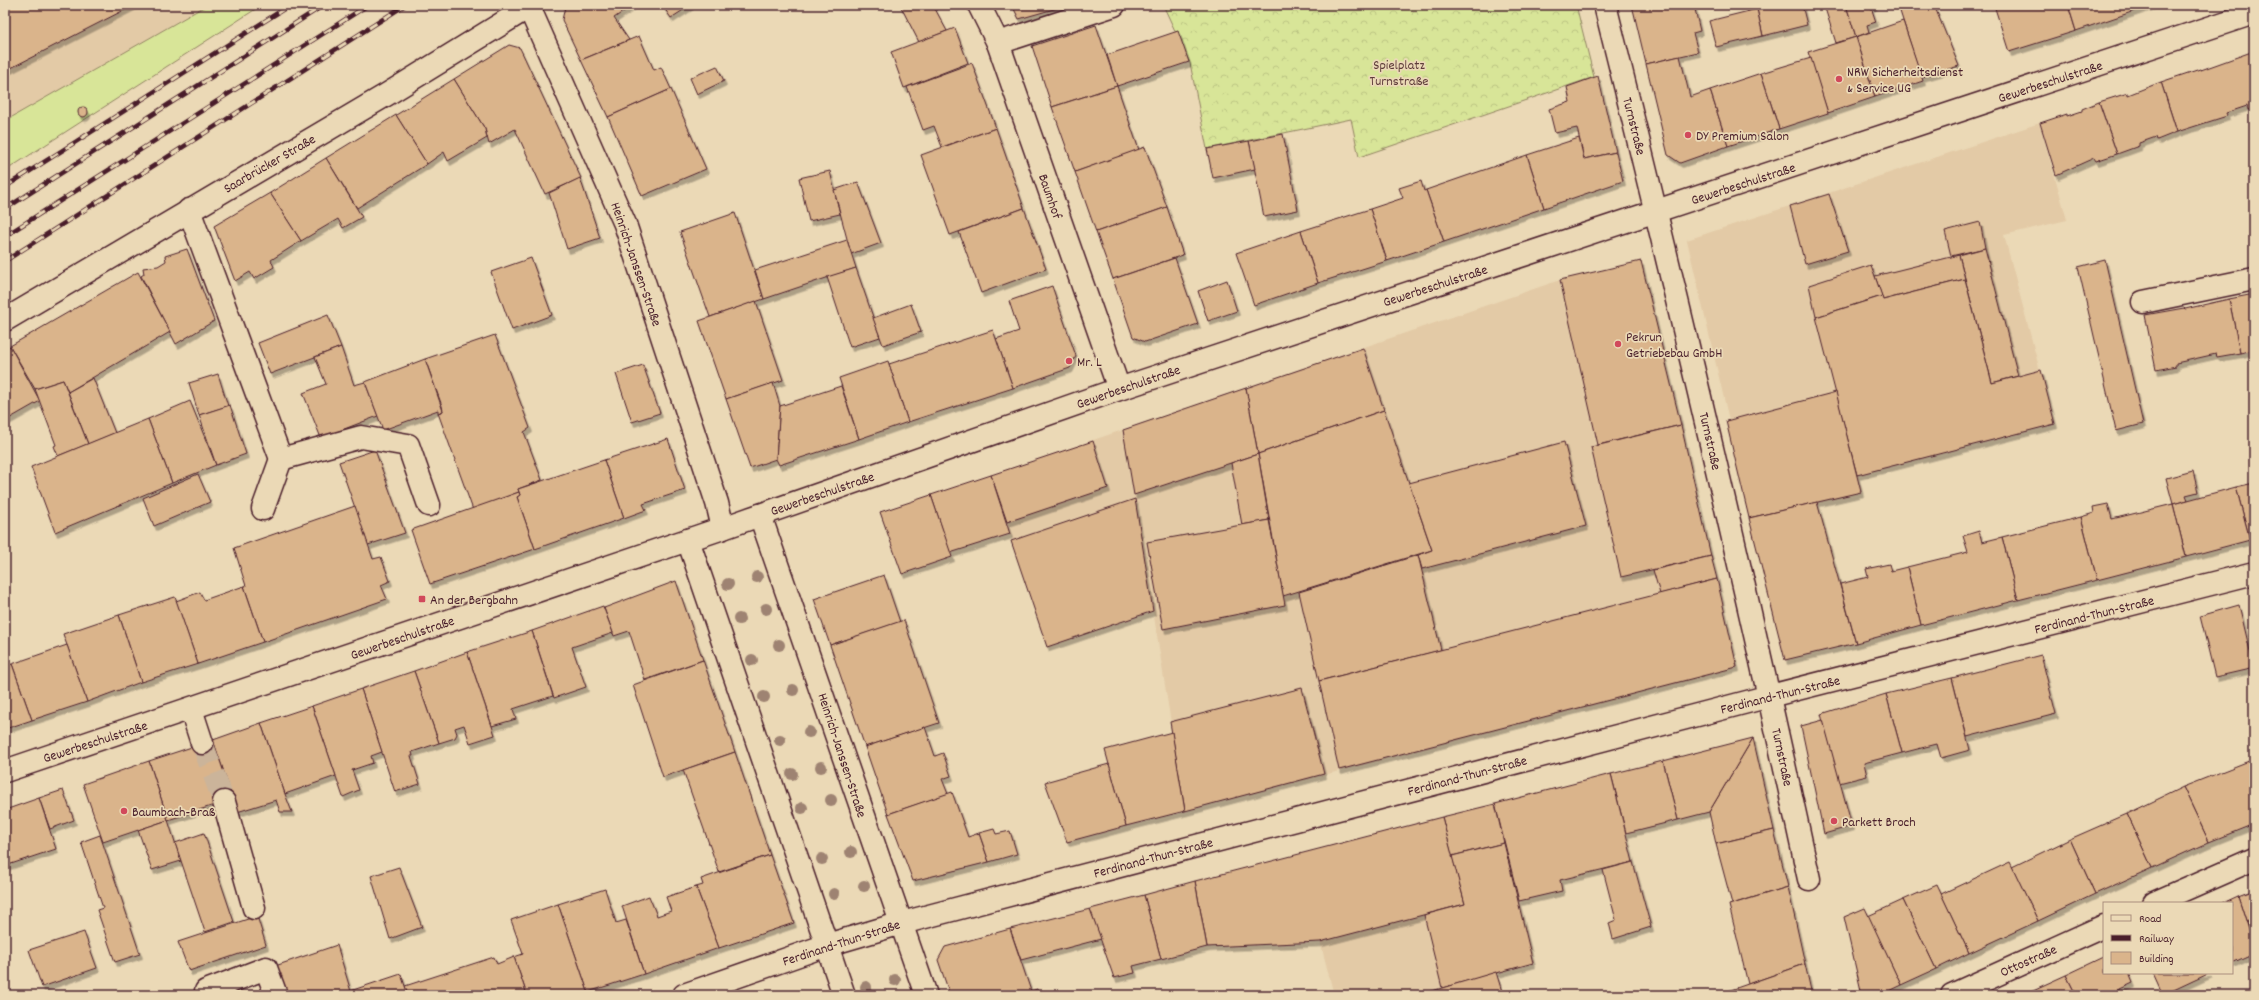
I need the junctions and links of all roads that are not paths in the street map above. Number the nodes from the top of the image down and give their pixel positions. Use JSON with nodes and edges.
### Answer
{"nodes":[{"id":1,"x":979,"y":5,"type":"edge"},
{"id":2,"x":1114,"y":5,"type":"edge"},
{"id":3,"x":1605,"y":5,"type":"edge"},
{"id":4,"x":530,"y":6,"type":"edge"},
{"id":5,"x":2254,"y":13,"type":"edge"},
{"id":6,"x":998,"y":43,"type":"junction"},
{"id":7,"x":189,"y":210,"type":"junction"},
{"id":8,"x":1656,"y":212,"type":"junction"},
{"id":9,"x":2254,"y":279,"type":"edge"},
{"id":10,"x":2143,"y":302,"type":"dead end"},
{"id":11,"x":5,"y":320,"type":"edge"},
{"id":12,"x":1119,"y":389,"type":"junction"},
{"id":13,"x":281,"y":459,"type":"junction"},
{"id":14,"x":429,"y":505,"type":"dead end"},
{"id":15,"x":263,"y":508,"type":"dead end"},
{"id":16,"x":760,"y":515,"type":"junction"},
{"id":17,"x":723,"y":528,"type":"junction"},
{"id":18,"x":688,"y":540,"type":"junction"},
{"id":19,"x":2254,"y":573,"type":"edge"},
{"id":20,"x":1770,"y":696,"type":"junction"},
{"id":21,"x":191,"y":709,"type":"junction"},
{"id":22,"x":202,"y":743,"type":"tunnel mouth"},
{"id":23,"x":5,"y":771,"type":"edge"},
{"id":24,"x":224,"y":802,"type":"tunnel mouth"},
{"id":25,"x":2254,"y":859,"type":"edge"},
{"id":26,"x":1810,"y":879,"type":"dead end"},
{"id":27,"x":2156,"y":902,"type":"edge"},
{"id":28,"x":254,"y":908,"type":"dead end"},
{"id":29,"x":902,"y":922,"type":"junction"},
{"id":30,"x":2103,"y":926,"type":"edge"},
{"id":31,"x":827,"y":945,"type":"junction"},
{"id":32,"x":206,"y":991,"type":"dead end"},
{"id":33,"x":276,"y":995,"type":"edge"},
{"id":34,"x":684,"y":995,"type":"edge"},
{"id":35,"x":844,"y":995,"type":"edge"},
{"id":36,"x":926,"y":995,"type":"edge"},
{"id":37,"x":1952,"y":995,"type":"edge"}],
"edges":[{"from":1,"to":6,"type":"street","name":"Baumhof"},
{"from":2,"to":6,"type":"street"},
{"from":3,"to":8,"type":"street","name":"Turnstraße"},
{"from":4,"to":7,"type":"street","name":"Saarbrücker Straße"},
{"from":4,"to":17,"type":"street","name":"Heinrich-Janssen-Straße"},
{"from":5,"to":8,"type":"street","name":"Gewerbeschulstraße"},
{"from":6,"to":12,"type":"street","name":"Baumhof"},
{"from":7,"to":11,"type":"street","name":"Saarbrücker Straße"},
{"from":7,"to":13,"type":"street"},
{"from":8,"to":12,"type":"street","name":"Gewerbeschulstraße"},
{"from":8,"to":20,"type":"street","name":"Turnstraße"},
{"from":9,"to":10,"type":"street"},
{"from":12,"to":16,"type":"street","name":"Gewerbeschulstraße"},
{"from":13,"to":14,"type":"street"},
{"from":13,"to":15,"type":"street"},
{"from":16,"to":17,"type":"street","name":"Gewerbeschulstraße"},
{"from":16,"to":29,"type":"street","name":"Heinrich-Janssen-Straße"},
{"from":17,"to":18,"type":"street","name":"Gewerbeschulstraße"},
{"from":18,"to":21,"type":"street","name":"Gewerbeschulstraße"},
{"from":18,"to":31,"type":"street"},
{"from":19,"to":20,"type":"street","name":"Ferdinand-Thun-Straße"},
{"from":20,"to":26,"type":"street","name":"Turnstraße"},
{"from":20,"to":29,"type":"street","name":"Ferdinand-Thun-Straße"},
{"from":21,"to":22,"type":"street"},
{"from":21,"to":23,"type":"street","name":"Gewerbeschulstraße"},
{"from":24,"to":28,"type":"street"},
{"from":25,"to":27,"type":"street"},
{"from":29,"to":31,"type":"street","name":"Ferdinand-Thun-Straße"},
{"from":29,"to":36,"type":"street","name":"Heinrich-Janssen-Straße"},
{"from":30,"to":37,"type":"street","name":"Ottostraße"},
{"from":31,"to":34,"type":"street","name":"Ferdinand-Thun-Straße"},
{"from":31,"to":35,"type":"street"},
{"from":32,"to":33,"type":"street"}]}
